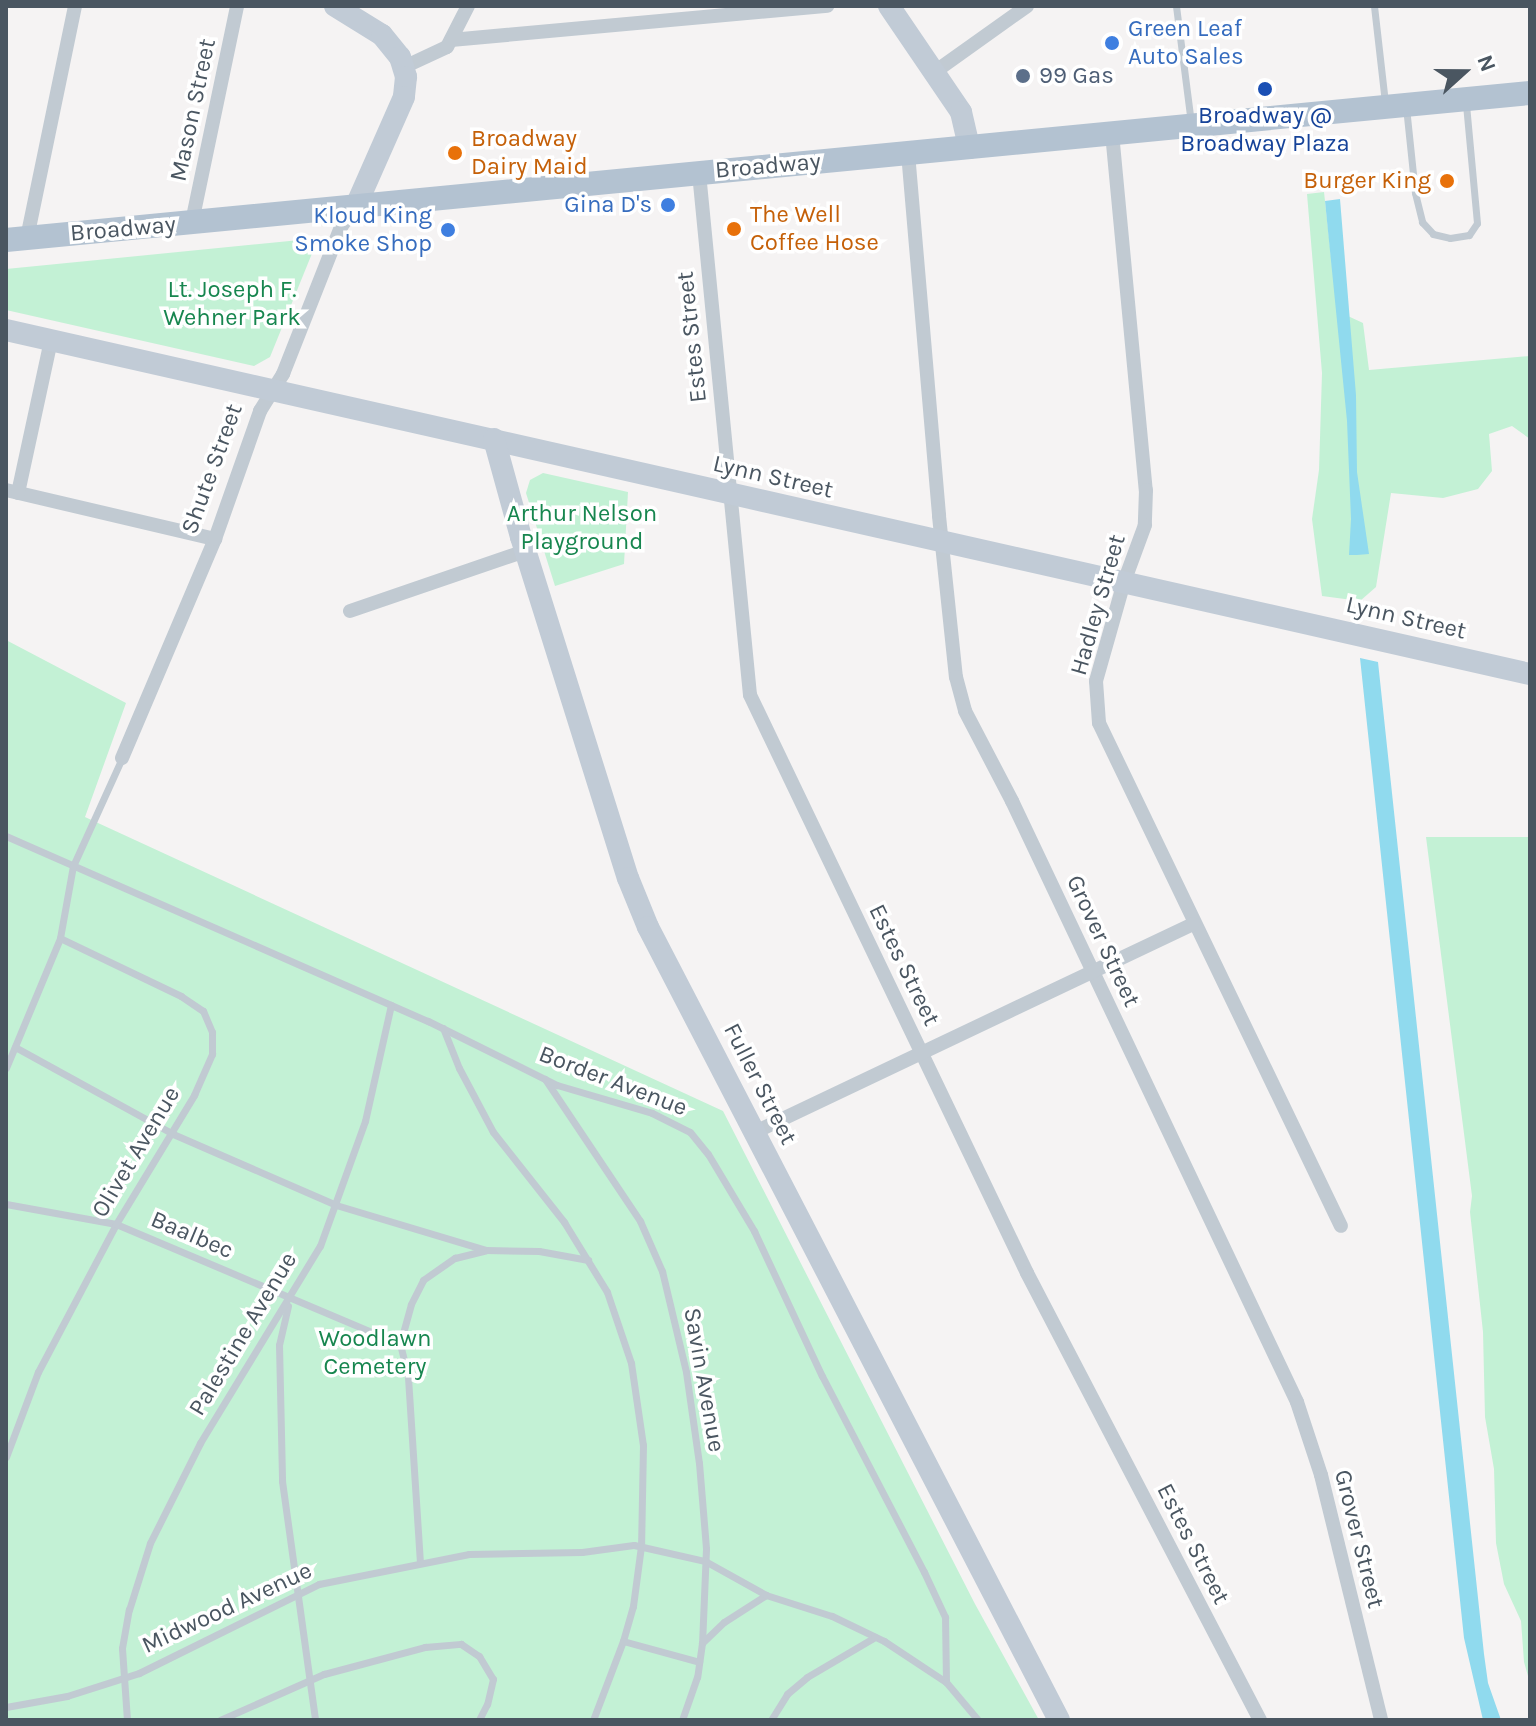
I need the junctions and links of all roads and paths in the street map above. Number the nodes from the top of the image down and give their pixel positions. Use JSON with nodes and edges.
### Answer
{"nodes":[{"id":1,"x":75,"y":6,"type":"edge"},
{"id":2,"x":237,"y":6,"type":"edge"},
{"id":3,"x":335,"y":6,"type":"edge"},
{"id":4,"x":468,"y":6,"type":"edge"},
{"id":5,"x":827,"y":6,"type":"edge"},
{"id":6,"x":889,"y":6,"type":"edge"},
{"id":7,"x":1027,"y":6,"type":"edge"},
{"id":8,"x":1176,"y":6,"type":"edge"},
{"id":9,"x":1374,"y":6,"type":"edge"},
{"id":10,"x":451,"y":40,"type":"junction"},
{"id":11,"x":404,"y":67,"type":"junction"},
{"id":12,"x":936,"y":71,"type":"junction"},
{"id":13,"x":1530,"y":93,"type":"edge"},
{"id":14,"x":1466,"y":99,"type":"junction"},
{"id":15,"x":1395,"y":106,"type":"junction"},
{"id":16,"x":1191,"y":125,"type":"junction"},
{"id":17,"x":1112,"y":133,"type":"junction"},
{"id":18,"x":969,"y":148,"type":"junction"},
{"id":19,"x":908,"y":153,"type":"junction"},
{"id":20,"x":699,"y":173,"type":"junction"},
{"id":21,"x":356,"y":206,"type":"junction"},
{"id":22,"x":192,"y":222,"type":"junction"},
{"id":23,"x":16,"y":239,"type":"edge"},
{"id":24,"x":6,"y":330,"type":"edge"},
{"id":25,"x":51,"y":340,"type":"junction"},
{"id":26,"x":274,"y":390,"type":"junction"},
{"id":27,"x":494,"y":439,"type":"junction"},
{"id":28,"x":12,"y":492,"type":"edge"},
{"id":29,"x":728,"y":494,"type":"junction"},
{"id":30,"x":215,"y":539,"type":"junction"},
{"id":31,"x":944,"y":542,"type":"junction"},
{"id":32,"x":525,"y":551,"type":"junction"},
{"id":33,"x":1124,"y":582,"type":"junction"},
{"id":34,"x":350,"y":611,"type":"dead end"},
{"id":35,"x":1530,"y":674,"type":"edge"},
{"id":36,"x":122,"y":758,"type":"joint"},
{"id":37,"x":6,"y":836,"type":"edge"},
{"id":38,"x":73,"y":866,"type":"junction"},
{"id":39,"x":1193,"y":924,"type":"junction"},
{"id":40,"x":60,"y":938,"type":"junction"},
{"id":41,"x":1093,"y":971,"type":"junction"},
{"id":42,"x":391,"y":1005,"type":"junction"},
{"id":43,"x":443,"y":1028,"type":"junction"},
{"id":44,"x":15,"y":1047,"type":"junction"},
{"id":45,"x":921,"y":1052,"type":"junction"},
{"id":46,"x":6,"y":1068,"type":"edge"},
{"id":47,"x":544,"y":1079,"type":"junction"},
{"id":48,"x":755,"y":1132,"type":"junction"},
{"id":49,"x":173,"y":1134,"type":"junction"},
{"id":50,"x":6,"y":1204,"type":"edge"},
{"id":51,"x":336,"y":1205,"type":"junction"},
{"id":52,"x":116,"y":1224,"type":"junction"},
{"id":53,"x":1341,"y":1226,"type":"dead end"},
{"id":54,"x":486,"y":1250,"type":"junction"},
{"id":55,"x":588,"y":1260,"type":"junction"},
{"id":56,"x":289,"y":1300,"type":"junction"},
{"id":57,"x":400,"y":1344,"type":"junction"},
{"id":58,"x":6,"y":1457,"type":"edge"},
{"id":59,"x":641,"y":1546,"type":"junction"},
{"id":60,"x":705,"y":1561,"type":"junction"},
{"id":61,"x":420,"y":1563,"type":"junction"},
{"id":62,"x":766,"y":1595,"type":"junction"},
{"id":63,"x":296,"y":1596,"type":"junction"},
{"id":64,"x":875,"y":1637,"type":"junction"},
{"id":65,"x":623,"y":1641,"type":"junction"},
{"id":66,"x":702,"y":1643,"type":"junction"},
{"id":67,"x":699,"y":1662,"type":"junction"},
{"id":68,"x":123,"y":1678,"type":"junction"},
{"id":69,"x":309,"y":1680,"type":"junction"},
{"id":70,"x":946,"y":1682,"type":"junction"},
{"id":71,"x":6,"y":1707,"type":"edge"},
{"id":72,"x":127,"y":1720,"type":"edge"},
{"id":73,"x":220,"y":1720,"type":"edge"},
{"id":74,"x":315,"y":1720,"type":"edge"},
{"id":75,"x":479,"y":1720,"type":"edge"},
{"id":76,"x":593,"y":1720,"type":"edge"},
{"id":77,"x":682,"y":1720,"type":"edge"},
{"id":78,"x":771,"y":1720,"type":"edge"},
{"id":79,"x":978,"y":1720,"type":"edge"},
{"id":80,"x":1059,"y":1720,"type":"edge"},
{"id":81,"x":1260,"y":1720,"type":"edge"},
{"id":82,"x":1381,"y":1720,"type":"edge"}],
"edges":[{"from":1,"to":23,"type":"street"},
{"from":2,"to":22,"type":"street","name":"Mason Street"},
{"from":3,"to":11,"type":"main road"},
{"from":4,"to":10,"type":"street"},
{"from":5,"to":10,"type":"street"},
{"from":6,"to":12,"type":"main road"},
{"from":7,"to":12,"type":"street"},
{"from":8,"to":16,"type":"lane"},
{"from":9,"to":15,"type":"lane"},
{"from":10,"to":11,"type":"street"},
{"from":11,"to":21,"type":"main road","name":"Shute Street"},
{"from":12,"to":18,"type":"main road"},
{"from":13,"to":14,"type":"main road","name":"Broadway"},
{"from":14,"to":15,"type":"main road","name":"Broadway"},
{"from":14,"to":15,"type":"lane"},
{"from":15,"to":16,"type":"main road","name":"Broadway"},
{"from":16,"to":17,"type":"main road","name":"Broadway"},
{"from":17,"to":18,"type":"main road","name":"Broadway"},
{"from":17,"to":33,"type":"street","name":"Hadley Street"},
{"from":18,"to":19,"type":"main road","name":"Broadway"},
{"from":19,"to":20,"type":"main road","name":"Broadway"},
{"from":19,"to":31,"type":"street","name":"Grover Street"},
{"from":20,"to":21,"type":"main road","name":"Broadway"},
{"from":20,"to":29,"type":"street","name":"Estes Street"},
{"from":21,"to":22,"type":"main road","name":"Broadway"},
{"from":21,"to":26,"type":"street","name":"Shute Street"},
{"from":22,"to":23,"type":"main road","name":"Broadway"},
{"from":24,"to":25,"type":"main road","name":"Lynn Street"},
{"from":25,"to":26,"type":"main road","name":"Lynn Street"},
{"from":25,"to":28,"type":"street"},
{"from":26,"to":27,"type":"main road","name":"Lynn Street"},
{"from":26,"to":30,"type":"street","name":"Shute Street"},
{"from":27,"to":29,"type":"main road","name":"Lynn Street"},
{"from":27,"to":32,"type":"main road","name":"Fuller Street"},
{"from":28,"to":30,"type":"street"},
{"from":29,"to":31,"type":"main road","name":"Lynn Street"},
{"from":29,"to":45,"type":"street","name":"Estes Street"},
{"from":30,"to":36,"type":"street","name":"Shute Street"},
{"from":31,"to":33,"type":"main road","name":"Lynn Street"},
{"from":31,"to":41,"type":"street","name":"Grover Street"},
{"from":32,"to":34,"type":"street"},
{"from":32,"to":48,"type":"main road","name":"Fuller Street"},
{"from":33,"to":35,"type":"main road","name":"Lynn Street"},
{"from":33,"to":39,"type":"street","name":"Hadley Street"},
{"from":36,"to":38,"type":"lane"},
{"from":37,"to":38,"type":"lane","name":"Border Avenue"},
{"from":38,"to":40,"type":"lane"},
{"from":38,"to":42,"type":"lane","name":"Border Avenue"},
{"from":39,"to":41,"type":"street"},
{"from":39,"to":53,"type":"street","name":"Hadley Street"},
{"from":40,"to":44,"type":"lane"},
{"from":40,"to":49,"type":"lane","name":"Olivet Avenue"},
{"from":41,"to":45,"type":"street"},
{"from":41,"to":82,"type":"street","name":"Grover Street"},
{"from":42,"to":43,"type":"lane","name":"Border Avenue"},
{"from":42,"to":51,"type":"lane","name":"Palestine Avenue"},
{"from":43,"to":47,"type":"lane","name":"Border Avenue"},
{"from":43,"to":55,"type":"lane"},
{"from":44,"to":46,"type":"lane"},
{"from":44,"to":49,"type":"lane"},
{"from":45,"to":48,"type":"street"},
{"from":45,"to":81,"type":"street","name":"Estes Street"},
{"from":47,"to":60,"type":"lane","name":"Savin Avenue"},
{"from":47,"to":70,"type":"lane","name":"Border Avenue"},
{"from":48,"to":80,"type":"main road","name":"Fuller Street"},
{"from":49,"to":51,"type":"lane"},
{"from":49,"to":52,"type":"lane","name":"Olivet Avenue"},
{"from":50,"to":52,"type":"lane","name":"Baalbec"},
{"from":51,"to":54,"type":"lane"},
{"from":51,"to":56,"type":"lane","name":"Palestine Avenue"},
{"from":52,"to":56,"type":"lane","name":"Baalbec"},
{"from":52,"to":58,"type":"lane","name":"Olivet Avenue"},
{"from":54,"to":55,"type":"lane"},
{"from":54,"to":57,"type":"lane"},
{"from":55,"to":59,"type":"lane"},
{"from":56,"to":57,"type":"lane","name":"Baalbec"},
{"from":56,"to":63,"type":"lane"},
{"from":56,"to":68,"type":"lane","name":"Palestine Avenue"},
{"from":57,"to":61,"type":"lane"},
{"from":59,"to":60,"type":"lane","name":"Midwood Avenue"},
{"from":59,"to":61,"type":"lane","name":"Midwood Avenue"},
{"from":59,"to":65,"type":"lane"},
{"from":60,"to":62,"type":"lane","name":"Midwood Avenue"},
{"from":60,"to":66,"type":"lane","name":"Savin Avenue"},
{"from":61,"to":63,"type":"lane","name":"Midwood Avenue"},
{"from":62,"to":64,"type":"lane","name":"Midwood Avenue"},
{"from":62,"to":66,"type":"lane"},
{"from":63,"to":68,"type":"lane","name":"Midwood Avenue"},
{"from":63,"to":69,"type":"lane"},
{"from":64,"to":70,"type":"lane","name":"Midwood Avenue"},
{"from":64,"to":78,"type":"lane"},
{"from":65,"to":67,"type":"lane"},
{"from":65,"to":76,"type":"lane"},
{"from":66,"to":67,"type":"lane","name":"Savin Avenue"},
{"from":67,"to":77,"type":"lane","name":"Savin Avenue"},
{"from":68,"to":71,"type":"lane","name":"Midwood Avenue"},
{"from":68,"to":72,"type":"lane","name":"Palestine Avenue"},
{"from":69,"to":73,"type":"lane"},
{"from":69,"to":74,"type":"lane"},
{"from":69,"to":75,"type":"lane"},
{"from":70,"to":79,"type":"lane","name":"Midwood Avenue"}]}
